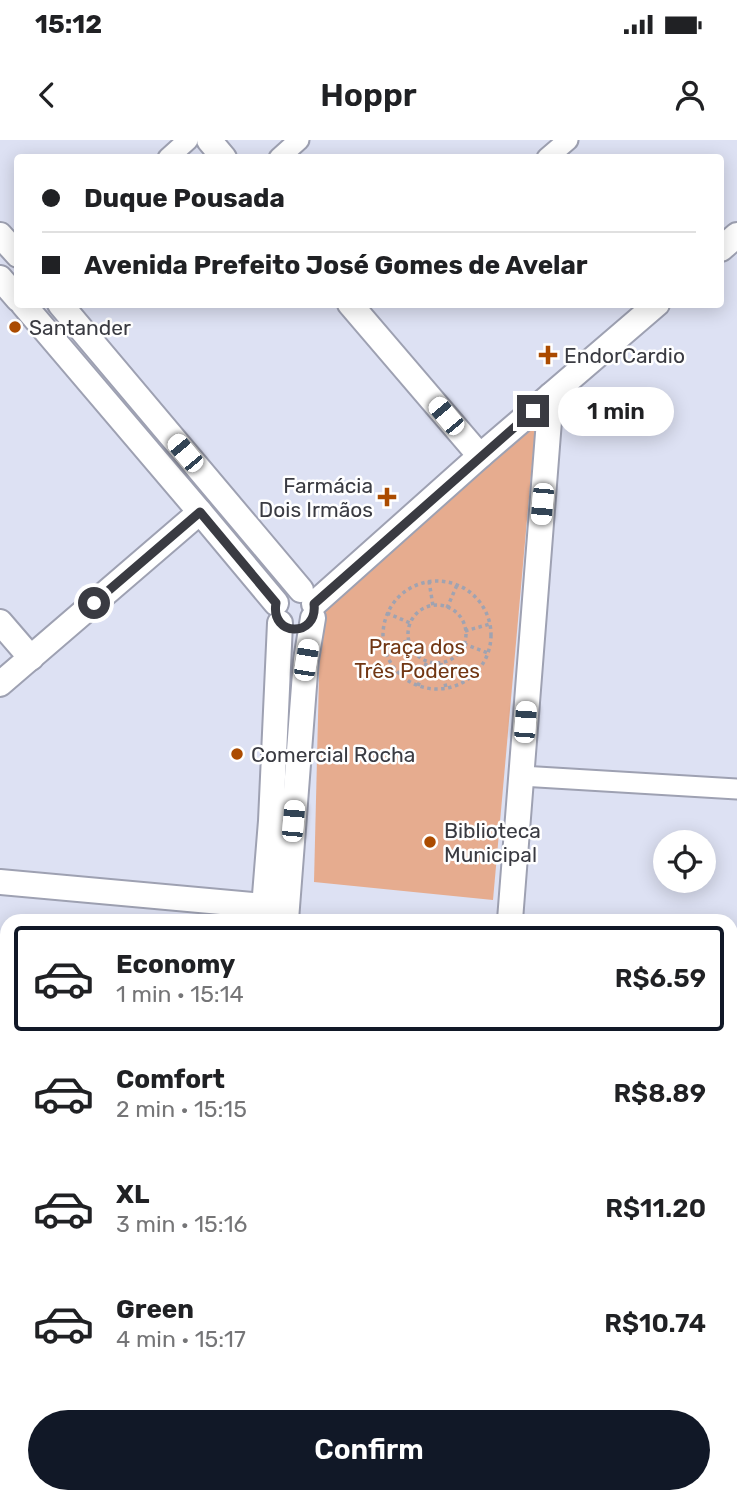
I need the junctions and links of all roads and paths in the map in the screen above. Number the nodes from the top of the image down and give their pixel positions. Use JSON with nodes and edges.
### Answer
{"nodes":[{"id":1,"x":188,"y":140,"type":"edge"},
{"id":2,"x":209,"y":140,"type":"edge"},
{"id":3,"x":299,"y":140,"type":"edge"},
{"id":4,"x":568,"y":140,"type":"edge"},
{"id":5,"x":172,"y":154,"type":"edge"},
{"id":6,"x":221,"y":154,"type":"edge"},
{"id":7,"x":283,"y":154,"type":"edge"},
{"id":8,"x":552,"y":154,"type":"edge"},
{"id":9,"x":0,"y":235,"type":"edge"},
{"id":10,"x":14,"y":251,"type":"edge"},
{"id":11,"x":28,"y":308,"type":"edge"},
{"id":12,"x":63,"y":308,"type":"edge"},
{"id":13,"x":652,"y":308,"type":"edge"},
{"id":14,"x":362,"y":309,"type":"edge"},
{"id":15,"x":551,"y":396,"type":"junction"},
{"id":16,"x":481,"y":456,"type":"junction"},
{"id":17,"x":200,"y":512,"type":"junction"},
{"id":18,"x":429,"y":581,"type":"junction"},
{"id":19,"x":457,"y":585,"type":"junction"},
{"id":20,"x":309,"y":604,"type":"junction"},
{"id":21,"x":433,"y":606,"type":"junction"},
{"id":22,"x":447,"y":608,"type":"junction"},
{"id":23,"x":278,"y":613,"type":"junction"},
{"id":24,"x":387,"y":613,"type":"junction"},
{"id":25,"x":0,"y":622,"type":"edge"},
{"id":26,"x":410,"y":623,"type":"junction"},
{"id":27,"x":491,"y":624,"type":"junction"},
{"id":28,"x":465,"y":631,"type":"junction"},
{"id":29,"x":408,"y":641,"type":"junction"},
{"id":30,"x":464,"y":644,"type":"junction"},
{"id":31,"x":383,"y":647,"type":"junction"},
{"id":32,"x":488,"y":654,"type":"junction"},
{"id":33,"x":31,"y":658,"type":"junction"},
{"id":34,"x":427,"y":661,"type":"junction"},
{"id":35,"x":441,"y":663,"type":"junction"},
{"id":36,"x":0,"y":684,"type":"edge"},
{"id":37,"x":418,"y":687,"type":"junction"},
{"id":38,"x":446,"y":689,"type":"junction"},
{"id":39,"x":521,"y":776,"type":"junction"},
{"id":40,"x":737,"y":789,"type":"edge"},
{"id":41,"x":0,"y":882,"type":"edge"},
{"id":42,"x":264,"y":914,"type":"edge"},
{"id":43,"x":285,"y":914,"type":"edge"},
{"id":44,"x":510,"y":914,"type":"edge"}],
"edges":[{"from":1,"to":5,"type":"street"},
{"from":2,"to":6,"type":"street"},
{"from":3,"to":7,"type":"street"},
{"from":4,"to":8,"type":"street"},
{"from":9,"to":10,"type":"street"},
{"from":11,"to":17,"type":"street"},
{"from":12,"to":20,"type":"street"},
{"from":13,"to":15,"type":"street"},
{"from":14,"to":16,"type":"street"},
{"from":15,"to":16,"type":"street"},
{"from":15,"to":39,"type":"street"},
{"from":16,"to":20,"type":"street"},
{"from":17,"to":23,"type":"street"},
{"from":17,"to":33,"type":"street"},
{"from":18,"to":19,"type":"path"},
{"from":18,"to":21,"type":"path"},
{"from":18,"to":24,"type":"path"},
{"from":19,"to":22,"type":"path"},
{"from":19,"to":27,"type":"path"},
{"from":20,"to":23,"type":"street"},
{"from":20,"to":23,"type":"street"},
{"from":20,"to":43,"type":"street"},
{"from":21,"to":22,"type":"path"},
{"from":21,"to":26,"type":"path"},
{"from":22,"to":28,"type":"path"},
{"from":23,"to":42,"type":"street"},
{"from":24,"to":26,"type":"path"},
{"from":24,"to":31,"type":"path"},
{"from":25,"to":33,"type":"street"},
{"from":26,"to":29,"type":"path"},
{"from":27,"to":28,"type":"path"},
{"from":27,"to":32,"type":"path"},
{"from":28,"to":30,"type":"path"},
{"from":29,"to":31,"type":"path"},
{"from":29,"to":34,"type":"path"},
{"from":30,"to":32,"type":"path"},
{"from":30,"to":35,"type":"path"},
{"from":31,"to":37,"type":"path"},
{"from":32,"to":38,"type":"path"},
{"from":33,"to":36,"type":"street"},
{"from":34,"to":35,"type":"path"},
{"from":34,"to":37,"type":"path"},
{"from":35,"to":38,"type":"path"},
{"from":37,"to":38,"type":"path"},
{"from":39,"to":40,"type":"street"},
{"from":39,"to":44,"type":"street"},
{"from":41,"to":42,"type":"street"}]}
